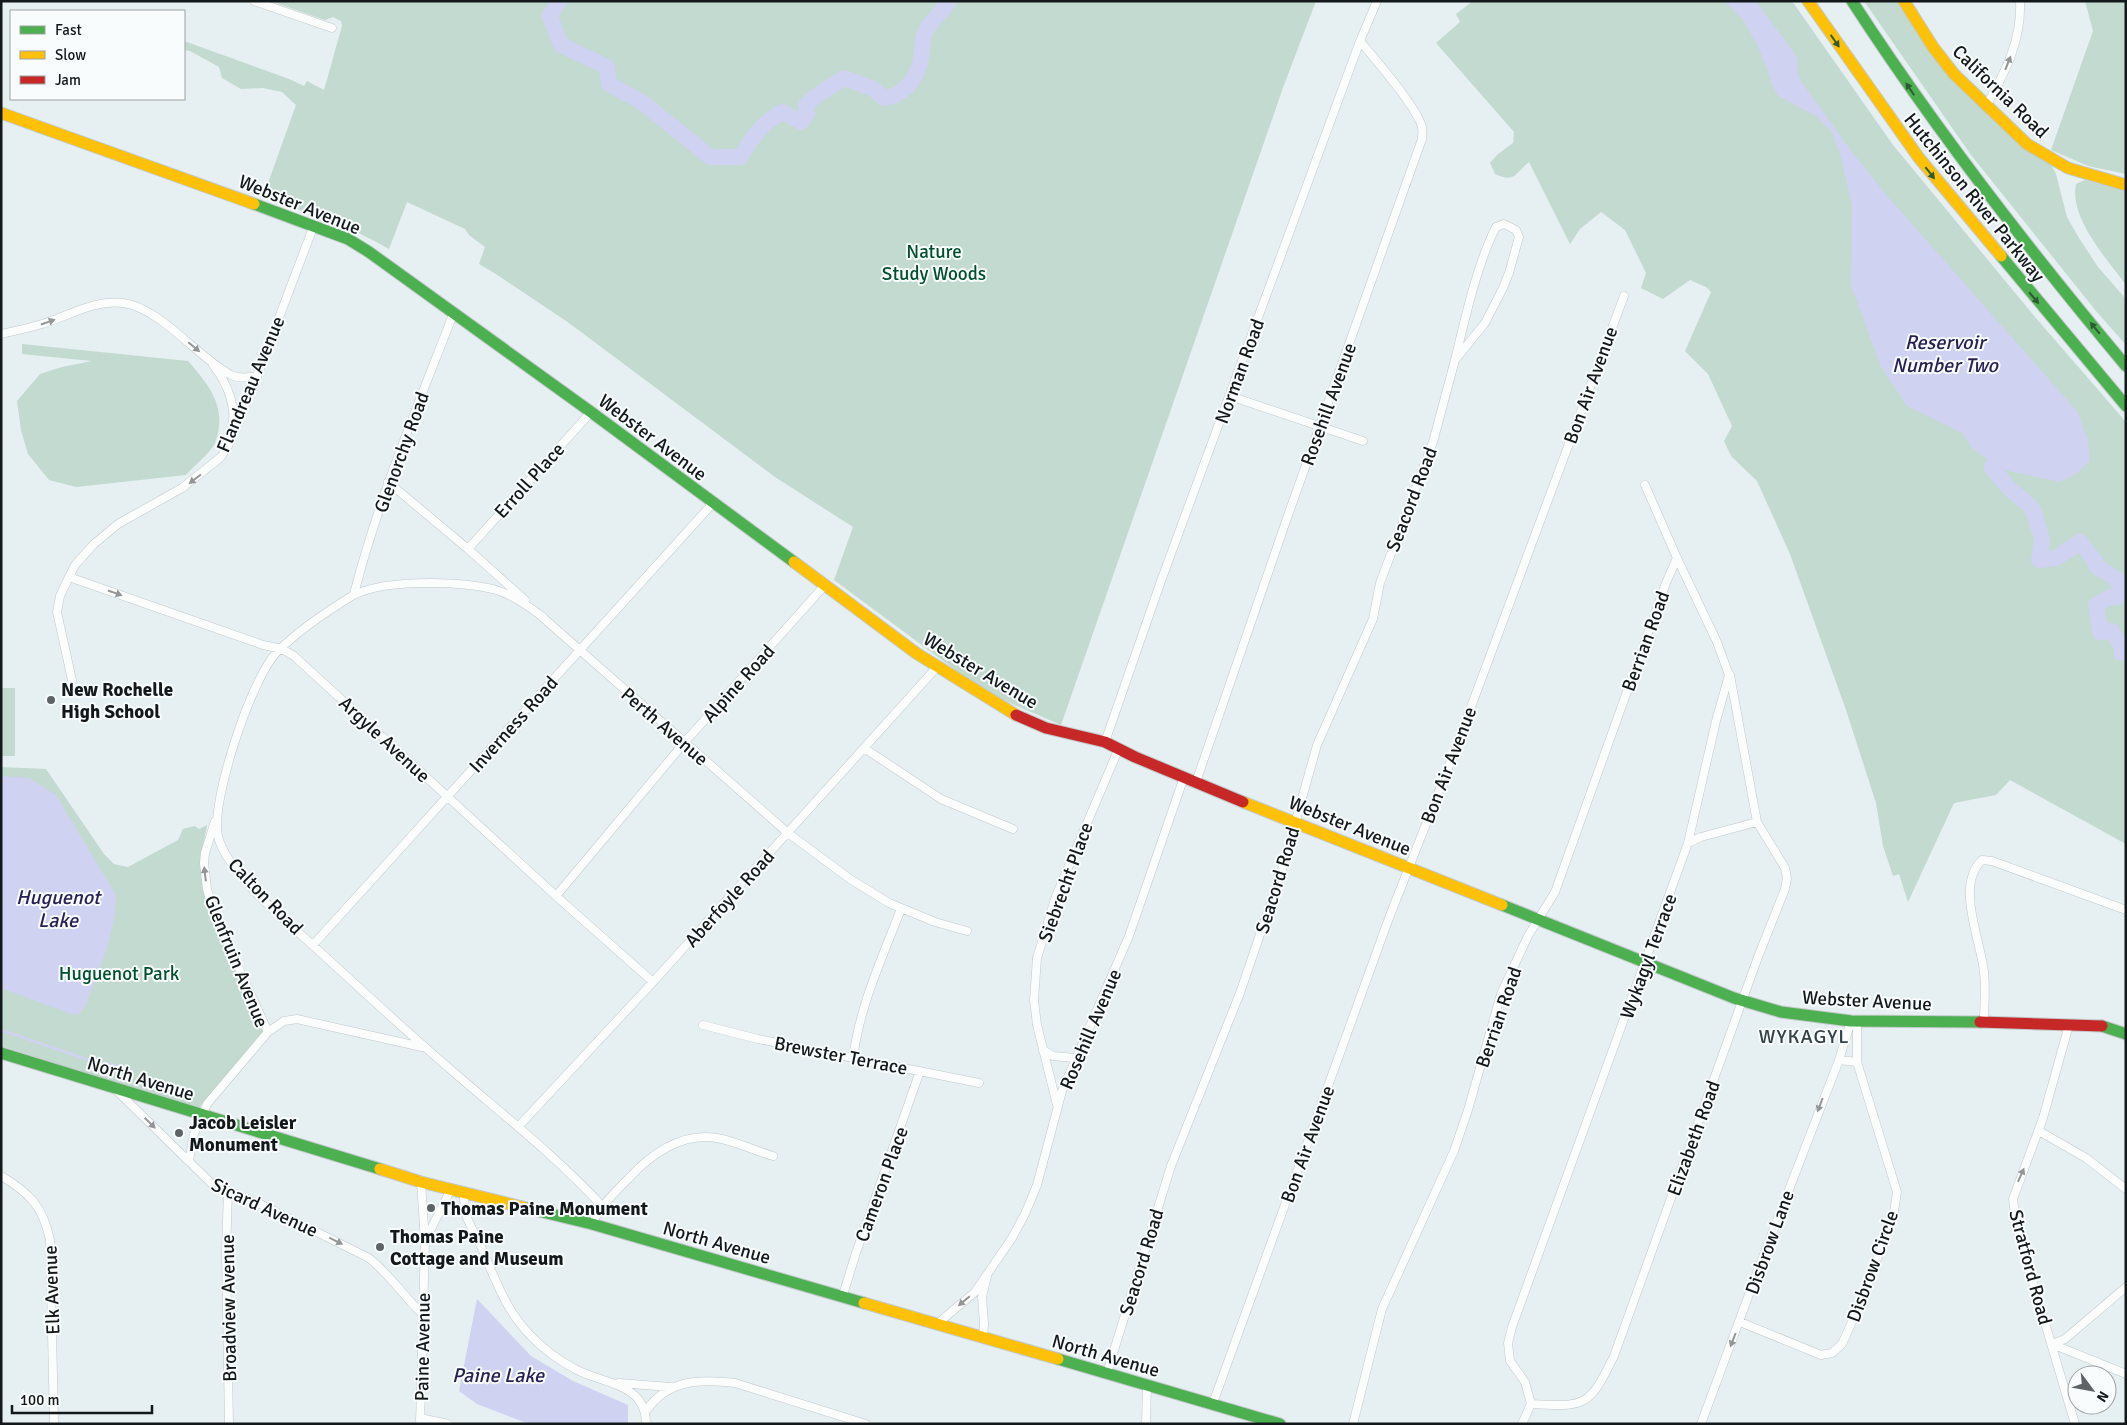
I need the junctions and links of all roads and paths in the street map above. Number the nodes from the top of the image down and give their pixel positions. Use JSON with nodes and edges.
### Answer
{"nodes":[{"id":1,"x":254,"y":1,"type":"edge"},
{"id":2,"x":1377,"y":1,"type":"edge"},
{"id":3,"x":1808,"y":1,"type":"edge"},
{"id":4,"x":1841,"y":1,"type":"edge"},
{"id":5,"x":1852,"y":1,"type":"edge"},
{"id":6,"x":1904,"y":1,"type":"edge"},
{"id":7,"x":2020,"y":1,"type":"edge"},
{"id":8,"x":332,"y":28,"type":"dead end"},
{"id":9,"x":1360,"y":41,"type":"junction"},
{"id":10,"x":1880,"y":45,"type":"junction"},
{"id":11,"x":1986,"y":106,"type":"junction"},
{"id":12,"x":1,"y":113,"type":"edge"},
{"id":13,"x":2126,"y":185,"type":"edge"},
{"id":14,"x":314,"y":225,"type":"junction"},
{"id":15,"x":1624,"y":296,"type":"dead end"},
{"id":16,"x":454,"y":312,"type":"junction"},
{"id":17,"x":1,"y":334,"type":"edge"},
{"id":18,"x":208,"y":358,"type":"junction"},
{"id":19,"x":1455,"y":360,"type":"junction"},
{"id":20,"x":2126,"y":366,"type":"edge"},
{"id":21,"x":257,"y":376,"type":"junction"},
{"id":22,"x":1230,"y":396,"type":"junction"},
{"id":23,"x":2126,"y":406,"type":"edge"},
{"id":24,"x":591,"y":412,"type":"junction"},
{"id":25,"x":1320,"y":427,"type":"junction"},
{"id":26,"x":1363,"y":442,"type":"dead end"},
{"id":27,"x":229,"y":444,"type":"junction"},
{"id":28,"x":388,"y":482,"type":"junction"},
{"id":29,"x":1645,"y":485,"type":"dead end"},
{"id":30,"x":713,"y":503,"type":"junction"},
{"id":31,"x":468,"y":549,"type":"junction"},
{"id":32,"x":1677,"y":558,"type":"junction"},
{"id":33,"x":69,"y":577,"type":"junction"},
{"id":34,"x":825,"y":585,"type":"junction"},
{"id":35,"x":354,"y":594,"type":"junction"},
{"id":36,"x":543,"y":617,"type":"junction"},
{"id":37,"x":282,"y":648,"type":"junction"},
{"id":38,"x":580,"y":650,"type":"junction"},
{"id":39,"x":937,"y":667,"type":"junction"},
{"id":40,"x":1729,"y":674,"type":"junction"},
{"id":41,"x":72,"y":680,"type":"dead end"},
{"id":42,"x":1105,"y":742,"type":"junction"},
{"id":43,"x":684,"y":743,"type":"junction"},
{"id":44,"x":864,"y":748,"type":"junction"},
{"id":45,"x":1119,"y":748,"type":"junction"},
{"id":46,"x":1184,"y":777,"type":"junction"},
{"id":47,"x":1196,"y":782,"type":"junction"},
{"id":48,"x":448,"y":797,"type":"junction"},
{"id":49,"x":217,"y":816,"type":"junction"},
{"id":50,"x":1295,"y":822,"type":"junction"},
{"id":51,"x":1757,"y":822,"type":"junction"},
{"id":52,"x":1013,"y":829,"type":"dead end"},
{"id":53,"x":788,"y":833,"type":"junction"},
{"id":54,"x":1688,"y":843,"type":"junction"},
{"id":55,"x":1409,"y":868,"type":"junction"},
{"id":56,"x":556,"y":896,"type":"junction"},
{"id":57,"x":901,"y":909,"type":"junction"},
{"id":58,"x":2126,"y":910,"type":"edge"},
{"id":59,"x":1538,"y":919,"type":"junction"},
{"id":60,"x":967,"y":931,"type":"dead end"},
{"id":61,"x":313,"y":945,"type":"junction"},
{"id":62,"x":1646,"y":962,"type":"junction"},
{"id":63,"x":653,"y":982,"type":"junction"},
{"id":64,"x":1742,"y":1001,"type":"junction"},
{"id":65,"x":1854,"y":1021,"type":"junction"},
{"id":66,"x":1984,"y":1023,"type":"junction"},
{"id":67,"x":703,"y":1025,"type":"dead end"},
{"id":68,"x":2069,"y":1025,"type":"junction"},
{"id":69,"x":2126,"y":1025,"type":"edge"},
{"id":70,"x":2102,"y":1026,"type":"junction"},
{"id":71,"x":268,"y":1032,"type":"junction"},
{"id":72,"x":2126,"y":1033,"type":"edge"},
{"id":73,"x":424,"y":1047,"type":"junction"},
{"id":74,"x":1043,"y":1050,"type":"junction"},
{"id":75,"x":1,"y":1053,"type":"edge"},
{"id":76,"x":853,"y":1058,"type":"junction"},
{"id":77,"x":1076,"y":1058,"type":"junction"},
{"id":78,"x":1839,"y":1060,"type":"junction"},
{"id":79,"x":1857,"y":1062,"type":"junction"},
{"id":80,"x":920,"y":1071,"type":"junction"},
{"id":81,"x":979,"y":1083,"type":"dead end"},
{"id":82,"x":114,"y":1089,"type":"junction"},
{"id":83,"x":1058,"y":1107,"type":"junction"},
{"id":84,"x":202,"y":1116,"type":"junction"},
{"id":85,"x":518,"y":1127,"type":"junction"},
{"id":86,"x":2039,"y":1131,"type":"junction"},
{"id":87,"x":773,"y":1156,"type":"dead end"},
{"id":88,"x":189,"y":1160,"type":"junction"},
{"id":89,"x":1,"y":1176,"type":"edge"},
{"id":90,"x":421,"y":1182,"type":"junction"},
{"id":91,"x":451,"y":1189,"type":"junction"},
{"id":92,"x":2126,"y":1189,"type":"edge"},
{"id":93,"x":228,"y":1191,"type":"junction"},
{"id":94,"x":464,"y":1192,"type":"junction"},
{"id":95,"x":603,"y":1207,"type":"junction"},
{"id":96,"x":592,"y":1224,"type":"junction"},
{"id":97,"x":425,"y":1241,"type":"junction"},
{"id":98,"x":987,"y":1276,"type":"junction"},
{"id":99,"x":2126,"y":1287,"type":"edge"},
{"id":100,"x":842,"y":1298,"type":"junction"},
{"id":101,"x":422,"y":1314,"type":"junction"},
{"id":102,"x":1740,"y":1322,"type":"junction"},
{"id":103,"x":937,"y":1324,"type":"junction"},
{"id":104,"x":983,"y":1338,"type":"junction"},
{"id":105,"x":2052,"y":1344,"type":"junction"},
{"id":106,"x":1107,"y":1373,"type":"junction"},
{"id":107,"x":2126,"y":1374,"type":"edge"},
{"id":108,"x":617,"y":1383,"type":"junction"},
{"id":109,"x":1147,"y":1385,"type":"junction"},
{"id":110,"x":672,"y":1388,"type":"junction"},
{"id":111,"x":1213,"y":1403,"type":"junction"},
{"id":112,"x":1531,"y":1404,"type":"junction"},
{"id":113,"x":646,"y":1411,"type":"junction"},
{"id":114,"x":420,"y":1421,"type":"edge"},
{"id":115,"x":54,"y":1424,"type":"edge"},
{"id":116,"x":229,"y":1424,"type":"edge"},
{"id":117,"x":448,"y":1424,"type":"edge"},
{"id":118,"x":646,"y":1424,"type":"edge"},
{"id":119,"x":866,"y":1424,"type":"edge"},
{"id":120,"x":1146,"y":1424,"type":"edge"},
{"id":121,"x":1280,"y":1424,"type":"edge"},
{"id":122,"x":1353,"y":1424,"type":"edge"},
{"id":123,"x":1522,"y":1424,"type":"edge"},
{"id":124,"x":1701,"y":1424,"type":"edge"},
{"id":125,"x":2075,"y":1424,"type":"edge"}],
"edges":[{"from":1,"to":8,"type":"street"},
{"from":2,"to":9,"type":"street","name":"Norman Road"},
{"from":3,"to":23,"type":"main road","name":"Hutchinson River Parkway","one_way":true},
{"from":4,"to":10,"type":"main road"},
{"from":5,"to":10,"type":"main road","name":"Hutchinson River Parkway"},
{"from":6,"to":11,"type":"main road","name":"California Road"},
{"from":11,"to":7,"type":"street","one_way":true},
{"from":9,"to":22,"type":"street","name":"Norman Road"},
{"from":9,"to":25,"type":"street","name":"Rosehill Avenue"},
{"from":20,"to":10,"type":"main road","name":"Hutchinson River Parkway","one_way":true},
{"from":11,"to":13,"type":"main road","name":"California Road"},
{"from":12,"to":14,"type":"main road","name":"Webster Avenue"},
{"from":14,"to":16,"type":"main road","name":"Webster Avenue"},
{"from":14,"to":21,"type":"street","name":"Flandreau Avenue"},
{"from":15,"to":55,"type":"street","name":"Bon Air Avenue"},
{"from":16,"to":24,"type":"main road","name":"Webster Avenue"},
{"from":16,"to":28,"type":"street","name":"Glenorchy Road"},
{"from":17,"to":18,"type":"street","one_way":true},
{"from":18,"to":21,"type":"street"},
{"from":18,"to":27,"type":"street"},
{"from":19,"to":19,"type":"street","name":"Seacord Road"},
{"from":19,"to":50,"type":"street","name":"Seacord Road"},
{"from":21,"to":27,"type":"street","name":"Flandreau Avenue"},
{"from":22,"to":25,"type":"street"},
{"from":22,"to":42,"type":"street","name":"Norman Road"},
{"from":24,"to":30,"type":"main road","name":"Webster Avenue"},
{"from":24,"to":31,"type":"street","name":"Erroll Place"},
{"from":25,"to":26,"type":"street"},
{"from":25,"to":47,"type":"street","name":"Rosehill Avenue"},
{"from":27,"to":33,"type":"street","name":"Flandreau Avenue","one_way":true},
{"from":28,"to":31,"type":"street","name":"Perth Avenue"},
{"from":28,"to":35,"type":"street","name":"Glenorchy Road"},
{"from":29,"to":32,"type":"street"},
{"from":30,"to":34,"type":"main road","name":"Webster Avenue"},
{"from":30,"to":38,"type":"street","name":"Inverness Road"},
{"from":31,"to":36,"type":"street","name":"Perth Avenue"},
{"from":32,"to":40,"type":"street"},
{"from":32,"to":59,"type":"street","name":"Berrian Road"},
{"from":33,"to":37,"type":"street","name":"Argyle Avenue","one_way":true},
{"from":33,"to":41,"type":"street","name":"Flandreau Avenue"},
{"from":34,"to":39,"type":"main road","name":"Webster Avenue"},
{"from":34,"to":43,"type":"street","name":"Alpine Road"},
{"from":35,"to":36,"type":"street","name":"Calton Road"},
{"from":35,"to":37,"type":"street","name":"Calton Road"},
{"from":36,"to":38,"type":"street","name":"Perth Avenue"},
{"from":37,"to":48,"type":"street","name":"Argyle Avenue"},
{"from":37,"to":49,"type":"street","name":"Calton Road"},
{"from":38,"to":43,"type":"street","name":"Perth Avenue"},
{"from":38,"to":48,"type":"street","name":"Inverness Road"},
{"from":39,"to":42,"type":"main road","name":"Webster Avenue"},
{"from":39,"to":44,"type":"street","name":"Aberfoyle Road"},
{"from":40,"to":51,"type":"street","name":"Elizabeth Road"},
{"from":40,"to":54,"type":"street","name":"Wykagyl Terrace"},
{"from":42,"to":45,"type":"main road","name":"Webster Avenue"},
{"from":43,"to":53,"type":"street","name":"Perth Avenue"},
{"from":43,"to":56,"type":"street","name":"Alpine Road"},
{"from":44,"to":52,"type":"street"},
{"from":44,"to":53,"type":"street","name":"Aberfoyle Road"},
{"from":45,"to":46,"type":"main road","name":"Webster Avenue"},
{"from":45,"to":74,"type":"street","name":"Siebrecht Place"},
{"from":46,"to":47,"type":"main road","name":"Webster Avenue"},
{"from":46,"to":77,"type":"street","name":"Rosehill Avenue"},
{"from":47,"to":50,"type":"main road","name":"Webster Avenue"},
{"from":48,"to":56,"type":"street","name":"Argyle Avenue"},
{"from":48,"to":61,"type":"street","name":"Inverness Road"},
{"from":49,"to":61,"type":"street","name":"Calton Road"},
{"from":71,"to":49,"type":"street","name":"Glenfruin Avenue","one_way":true},
{"from":50,"to":55,"type":"main road","name":"Webster Avenue"},
{"from":50,"to":106,"type":"street","name":"Seacord Road"},
{"from":51,"to":54,"type":"street"},
{"from":51,"to":64,"type":"street","name":"Elizabeth Road"},
{"from":53,"to":57,"type":"street","name":"Perth Avenue"},
{"from":53,"to":63,"type":"street","name":"Aberfoyle Road"},
{"from":54,"to":62,"type":"street","name":"Wykagyl Terrace"},
{"from":55,"to":59,"type":"main road","name":"Webster Avenue"},
{"from":55,"to":111,"type":"street","name":"Bon Air Avenue"},
{"from":56,"to":63,"type":"street","name":"Argyle Avenue"},
{"from":57,"to":60,"type":"street","name":"Perth Avenue"},
{"from":57,"to":76,"type":"street"},
{"from":58,"to":66,"type":"street"},
{"from":59,"to":62,"type":"main road","name":"Webster Avenue"},
{"from":59,"to":122,"type":"street","name":"Berrian Road"},
{"from":61,"to":73,"type":"street","name":"Calton Road"},
{"from":62,"to":64,"type":"main road","name":"Webster Avenue"},
{"from":62,"to":112,"type":"street","name":"Wykagyl Terrace"},
{"from":63,"to":85,"type":"street","name":"Aberfoyle Road"},
{"from":64,"to":65,"type":"main road","name":"Webster Avenue"},
{"from":64,"to":112,"type":"street","name":"Elizabeth Road"},
{"from":65,"to":66,"type":"main road","name":"Webster Avenue"},
{"from":65,"to":78,"type":"street","name":"Disbrow Lane"},
{"from":65,"to":79,"type":"street","name":"Disbrow Circle"},
{"from":66,"to":68,"type":"main road","name":"Webster Avenue"},
{"from":67,"to":76,"type":"street","name":"Brewster Terrace"},
{"from":68,"to":70,"type":"main road","name":"Webster Avenue"},
{"from":68,"to":86,"type":"street","name":"Stratford Road"},
{"from":69,"to":70,"type":"main road"},
{"from":70,"to":72,"type":"main road"},
{"from":71,"to":73,"type":"street"},
{"from":71,"to":84,"type":"street","name":"Glenfruin Avenue"},
{"from":73,"to":85,"type":"street","name":"Calton Road"},
{"from":74,"to":77,"type":"street"},
{"from":74,"to":83,"type":"street","name":"Siebrecht Place"},
{"from":75,"to":82,"type":"main road","name":"North Avenue"},
{"from":76,"to":80,"type":"street","name":"Brewster Terrace"},
{"from":77,"to":83,"type":"street","name":"Rosehill Avenue"},
{"from":78,"to":79,"type":"street"},
{"from":78,"to":102,"type":"street","name":"Disbrow Lane","one_way":true},
{"from":79,"to":102,"type":"street","name":"Disbrow Circle"},
{"from":80,"to":81,"type":"street","name":"Brewster Terrace"},
{"from":80,"to":100,"type":"street","name":"Cameron Place"},
{"from":82,"to":84,"type":"main road","name":"North Avenue"},
{"from":82,"to":88,"type":"street","name":"Sicard Avenue","one_way":true},
{"from":83,"to":98,"type":"street","name":"Rosehill Avenue"},
{"from":84,"to":88,"type":"street"},
{"from":84,"to":90,"type":"main road","name":"North Avenue"},
{"from":85,"to":95,"type":"street","name":"Calton Road"},
{"from":86,"to":92,"type":"street"},
{"from":105,"to":86,"type":"street","name":"Stratford Road","one_way":true},
{"from":87,"to":95,"type":"street"},
{"from":88,"to":93,"type":"street","name":"Sicard Avenue"},
{"from":89,"to":115,"type":"street","name":"Elk Avenue"},
{"from":90,"to":91,"type":"main road","name":"North Avenue"},
{"from":90,"to":97,"type":"street","name":"Paine Avenue"},
{"from":91,"to":94,"type":"main road","name":"North Avenue"},
{"from":91,"to":97,"type":"street","name":"Paine Avenue"},
{"from":93,"to":101,"type":"street","name":"Sicard Avenue","one_way":true},
{"from":93,"to":116,"type":"street","name":"Broadview Avenue"},
{"from":94,"to":96,"type":"main road","name":"North Avenue"},
{"from":94,"to":108,"type":"street"},
{"from":95,"to":96,"type":"street"},
{"from":96,"to":100,"type":"main road","name":"North Avenue"},
{"from":97,"to":101,"type":"street","name":"Paine Avenue"},
{"from":98,"to":103,"type":"street","name":"Rosehill Avenue","one_way":true},
{"from":98,"to":104,"type":"street","name":"Rosehill Avenue"},
{"from":99,"to":105,"type":"street"},
{"from":100,"to":103,"type":"main road","name":"North Avenue"},
{"from":101,"to":114,"type":"street","name":"Paine Avenue"},
{"from":102,"to":124,"type":"street","name":"Disbrow Lane","one_way":true},
{"from":103,"to":104,"type":"main road","name":"North Avenue"},
{"from":104,"to":106,"type":"main road","name":"North Avenue"},
{"from":105,"to":107,"type":"street"},
{"from":105,"to":125,"type":"street","name":"Stratford Road"},
{"from":106,"to":109,"type":"main road","name":"North Avenue"},
{"from":108,"to":110,"type":"street"},
{"from":108,"to":113,"type":"street"},
{"from":109,"to":111,"type":"main road","name":"North Avenue"},
{"from":109,"to":120,"type":"street"},
{"from":110,"to":113,"type":"street"},
{"from":110,"to":119,"type":"street"},
{"from":111,"to":121,"type":"main road","name":"North Avenue"},
{"from":112,"to":123,"type":"street"},
{"from":113,"to":118,"type":"street"},
{"from":114,"to":117,"type":"street"}]}
